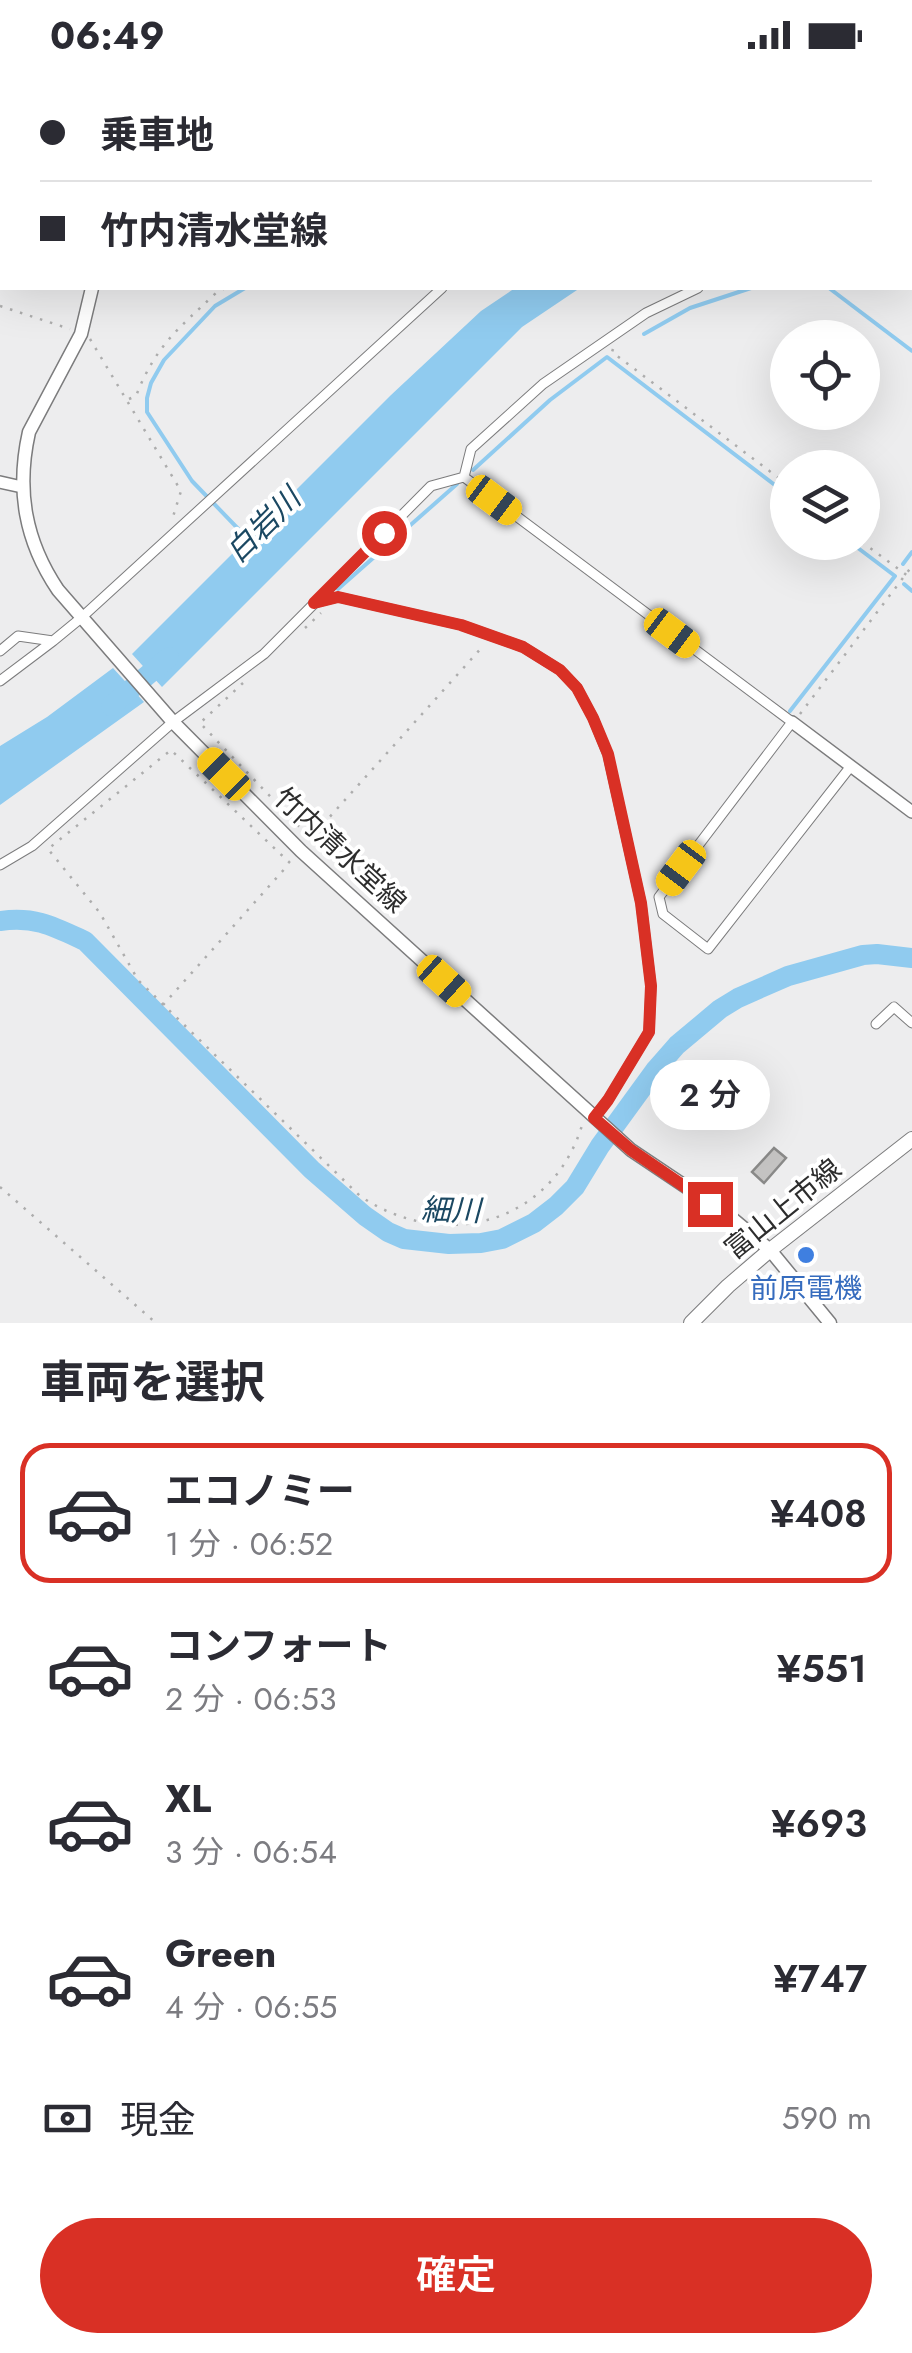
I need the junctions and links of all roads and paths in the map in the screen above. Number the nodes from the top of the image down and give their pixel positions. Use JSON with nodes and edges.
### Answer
{"nodes":[{"id":1,"x":92,"y":290,"type":"edge"},
{"id":2,"x":223,"y":290,"type":"edge"},
{"id":3,"x":440,"y":290,"type":"edge"},
{"id":4,"x":694,"y":290,"type":"edge"},
{"id":5,"x":0,"y":306,"type":"edge"},
{"id":6,"x":82,"y":334,"type":"junction"},
{"id":7,"x":613,"y":348,"type":"dead end"},
{"id":8,"x":128,"y":400,"type":"junction"},
{"id":9,"x":770,"y":471,"type":"edge"},
{"id":10,"x":464,"y":477,"type":"junction"},
{"id":11,"x":0,"y":482,"type":"edge"},
{"id":12,"x":22,"y":487,"type":"junction"},
{"id":13,"x":166,"y":539,"type":"junction"},
{"id":14,"x":880,"y":555,"type":"edge"},
{"id":15,"x":912,"y":566,"type":"edge"},
{"id":16,"x":906,"y":574,"type":"junction"},
{"id":17,"x":912,"y":579,"type":"edge"},
{"id":18,"x":338,"y":597,"type":"junction"},
{"id":19,"x":314,"y":603,"type":"junction"},
{"id":20,"x":81,"y":618,"type":"junction"},
{"id":21,"x":295,"y":638,"type":"dead end"},
{"id":22,"x":53,"y":641,"type":"junction"},
{"id":23,"x":481,"y":649,"type":"dead end"},
{"id":24,"x":0,"y":651,"type":"edge"},
{"id":25,"x":253,"y":675,"type":"dead end"},
{"id":26,"x":0,"y":681,"type":"edge"},
{"id":27,"x":174,"y":722,"type":"junction"},
{"id":28,"x":792,"y":722,"type":"junction"},
{"id":29,"x":851,"y":766,"type":"junction"},
{"id":30,"x":912,"y":812,"type":"edge"},
{"id":31,"x":310,"y":838,"type":"junction"},
{"id":32,"x":301,"y":851,"type":"junction"},
{"id":33,"x":0,"y":865,"type":"edge"},
{"id":34,"x":163,"y":1005,"type":"junction"},
{"id":35,"x":912,"y":1023,"type":"edge"},
{"id":36,"x":876,"y":1024,"type":"dead end"},
{"id":37,"x":591,"y":1115,"type":"junction"},
{"id":38,"x":912,"y":1139,"type":"edge"},
{"id":39,"x":0,"y":1187,"type":"edge"},
{"id":40,"x":770,"y":1250,"type":"junction"},
{"id":41,"x":156,"y":1323,"type":"edge"},
{"id":42,"x":691,"y":1323,"type":"edge"},
{"id":43,"x":830,"y":1323,"type":"edge"}],
"edges":[{"from":1,"to":6,"type":"main road","name":"竹内清水堂線"},
{"from":2,"to":8,"type":"path"},
{"from":3,"to":13,"type":"street"},
{"from":4,"to":10,"type":"street"},
{"from":5,"to":6,"type":"path"},
{"from":6,"to":8,"type":"path"},
{"from":6,"to":12,"type":"main road","name":"竹内清水堂線"},
{"from":7,"to":9,"type":"path"},
{"from":8,"to":13,"type":"path"},
{"from":10,"to":19,"type":"street"},
{"from":10,"to":28,"type":"street"},
{"from":11,"to":12,"type":"street"},
{"from":12,"to":20,"type":"main road","name":"竹内清水堂線"},
{"from":13,"to":20,"type":"street"},
{"from":14,"to":16,"type":"path"},
{"from":15,"to":16,"type":"path"},
{"from":16,"to":17,"type":"path"},
{"from":16,"to":28,"type":"path"},
{"from":18,"to":19,"type":"street"},
{"from":18,"to":21,"type":"path"},
{"from":18,"to":37,"type":"street"},
{"from":19,"to":27,"type":"street"},
{"from":20,"to":22,"type":"street"},
{"from":20,"to":27,"type":"main road","name":"竹内清水堂線"},
{"from":22,"to":24,"type":"street"},
{"from":22,"to":26,"type":"street"},
{"from":23,"to":31,"type":"path"},
{"from":25,"to":31,"type":"path"},
{"from":27,"to":32,"type":"main road","name":"竹内清水堂線"},
{"from":27,"to":33,"type":"street"},
{"from":28,"to":29,"type":"street"},
{"from":28,"to":29,"type":"street"},
{"from":29,"to":30,"type":"street"},
{"from":31,"to":32,"type":"path"},
{"from":32,"to":37,"type":"main road","name":"竹内清水堂線"},
{"from":34,"to":34,"type":"path"},
{"from":34,"to":37,"type":"path"},
{"from":35,"to":36,"type":"street"},
{"from":37,"to":40,"type":"main road","name":"竹内清水堂線"},
{"from":38,"to":40,"type":"main road","name":"富山上市線"},
{"from":39,"to":41,"type":"path"},
{"from":40,"to":42,"type":"main road","name":"富山上市線"},
{"from":40,"to":43,"type":"main road","name":"竹内清水堂線"}]}
